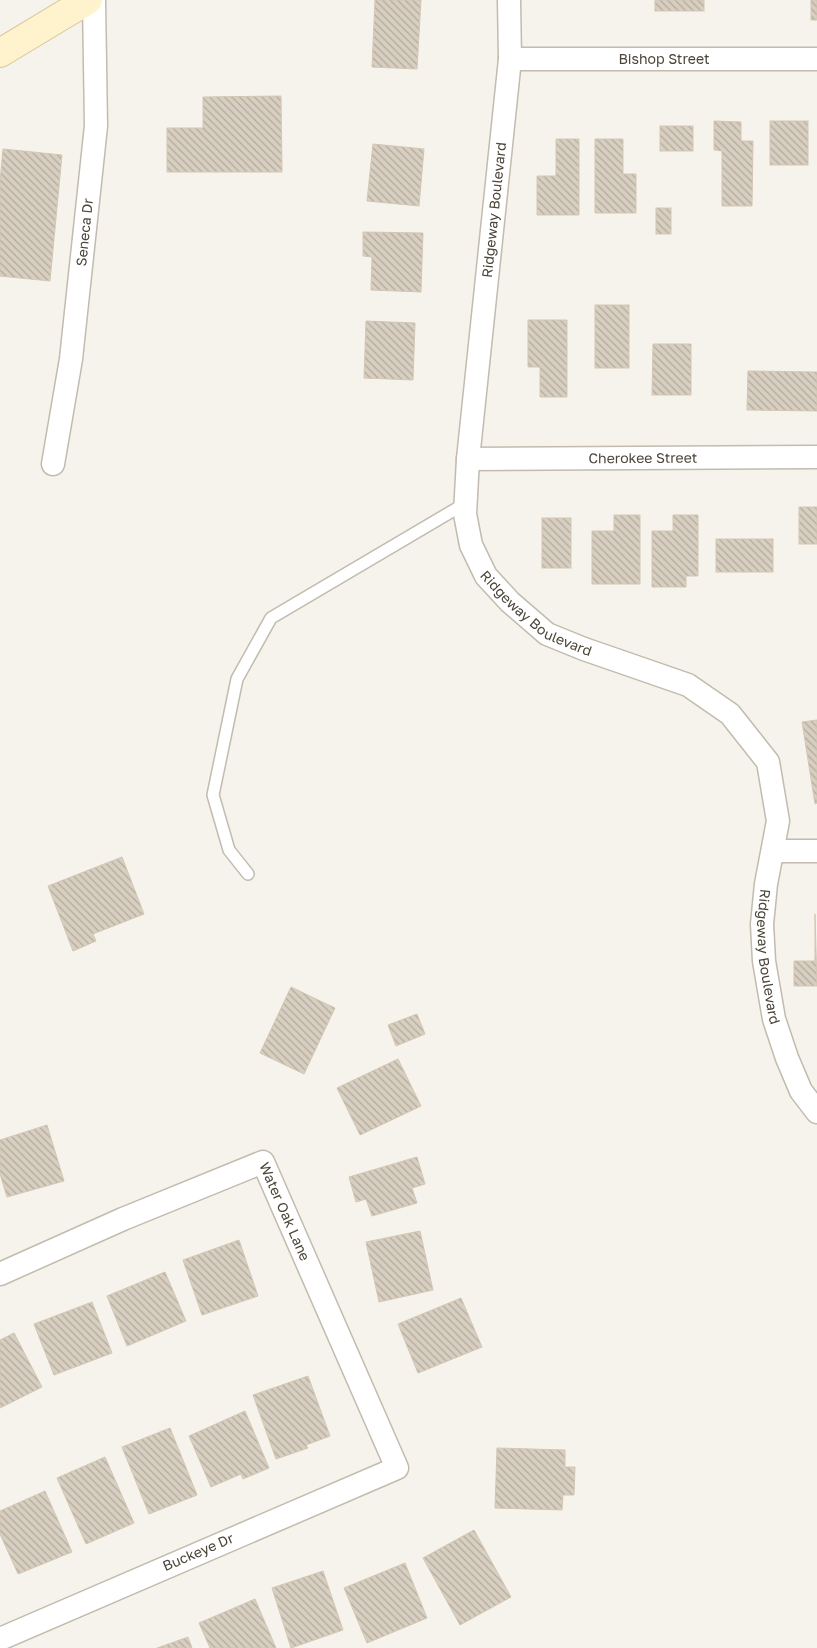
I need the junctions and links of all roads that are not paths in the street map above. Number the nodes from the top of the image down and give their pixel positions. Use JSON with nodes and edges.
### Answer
{"nodes":[{"id":1,"x":88,"y":0,"type":"edge"},
{"id":2,"x":94,"y":0,"type":"edge"},
{"id":3,"x":509,"y":0,"type":"edge"},
{"id":4,"x":0,"y":53,"type":"edge"},
{"id":5,"x":510,"y":58,"type":"junction"},
{"id":6,"x":817,"y":59,"type":"edge"},
{"id":7,"x":817,"y":457,"type":"edge"},
{"id":8,"x":468,"y":459,"type":"junction"},
{"id":9,"x":53,"y":464,"type":"dead end"},
{"id":10,"x":466,"y":503,"type":"junction"},
{"id":11,"x":774,"y":851,"type":"junction"},
{"id":12,"x":817,"y":851,"type":"edge"},
{"id":13,"x":248,"y":874,"type":"dead end"},
{"id":14,"x":817,"y":1112,"type":"edge"},
{"id":15,"x":0,"y":1274,"type":"edge"},
{"id":16,"x":397,"y":1468,"type":"joint"},
{"id":17,"x":0,"y":1639,"type":"edge"}],
"edges":[{"from":1,"to":4,"type":"main road"},
{"from":2,"to":9,"type":"street","name":"Seneca Dr"},
{"from":3,"to":5,"type":"street","name":"Ridgeway Boulevard"},
{"from":5,"to":6,"type":"street","name":"Bishop Street"},
{"from":5,"to":8,"type":"street","name":"Ridgeway Boulevard"},
{"from":7,"to":8,"type":"street","name":"Cherokee Street"},
{"from":8,"to":10,"type":"street","name":"Ridgeway Boulevard"},
{"from":10,"to":11,"type":"street","name":"Ridgeway Boulevard"},
{"from":10,"to":13,"type":"lane"},
{"from":11,"to":12,"type":"street"},
{"from":11,"to":14,"type":"street","name":"Ridgeway Boulevard"},
{"from":15,"to":16,"type":"street","name":"Water Oak Lane"},
{"from":16,"to":17,"type":"street","name":"Buckeye Dr"}]}
